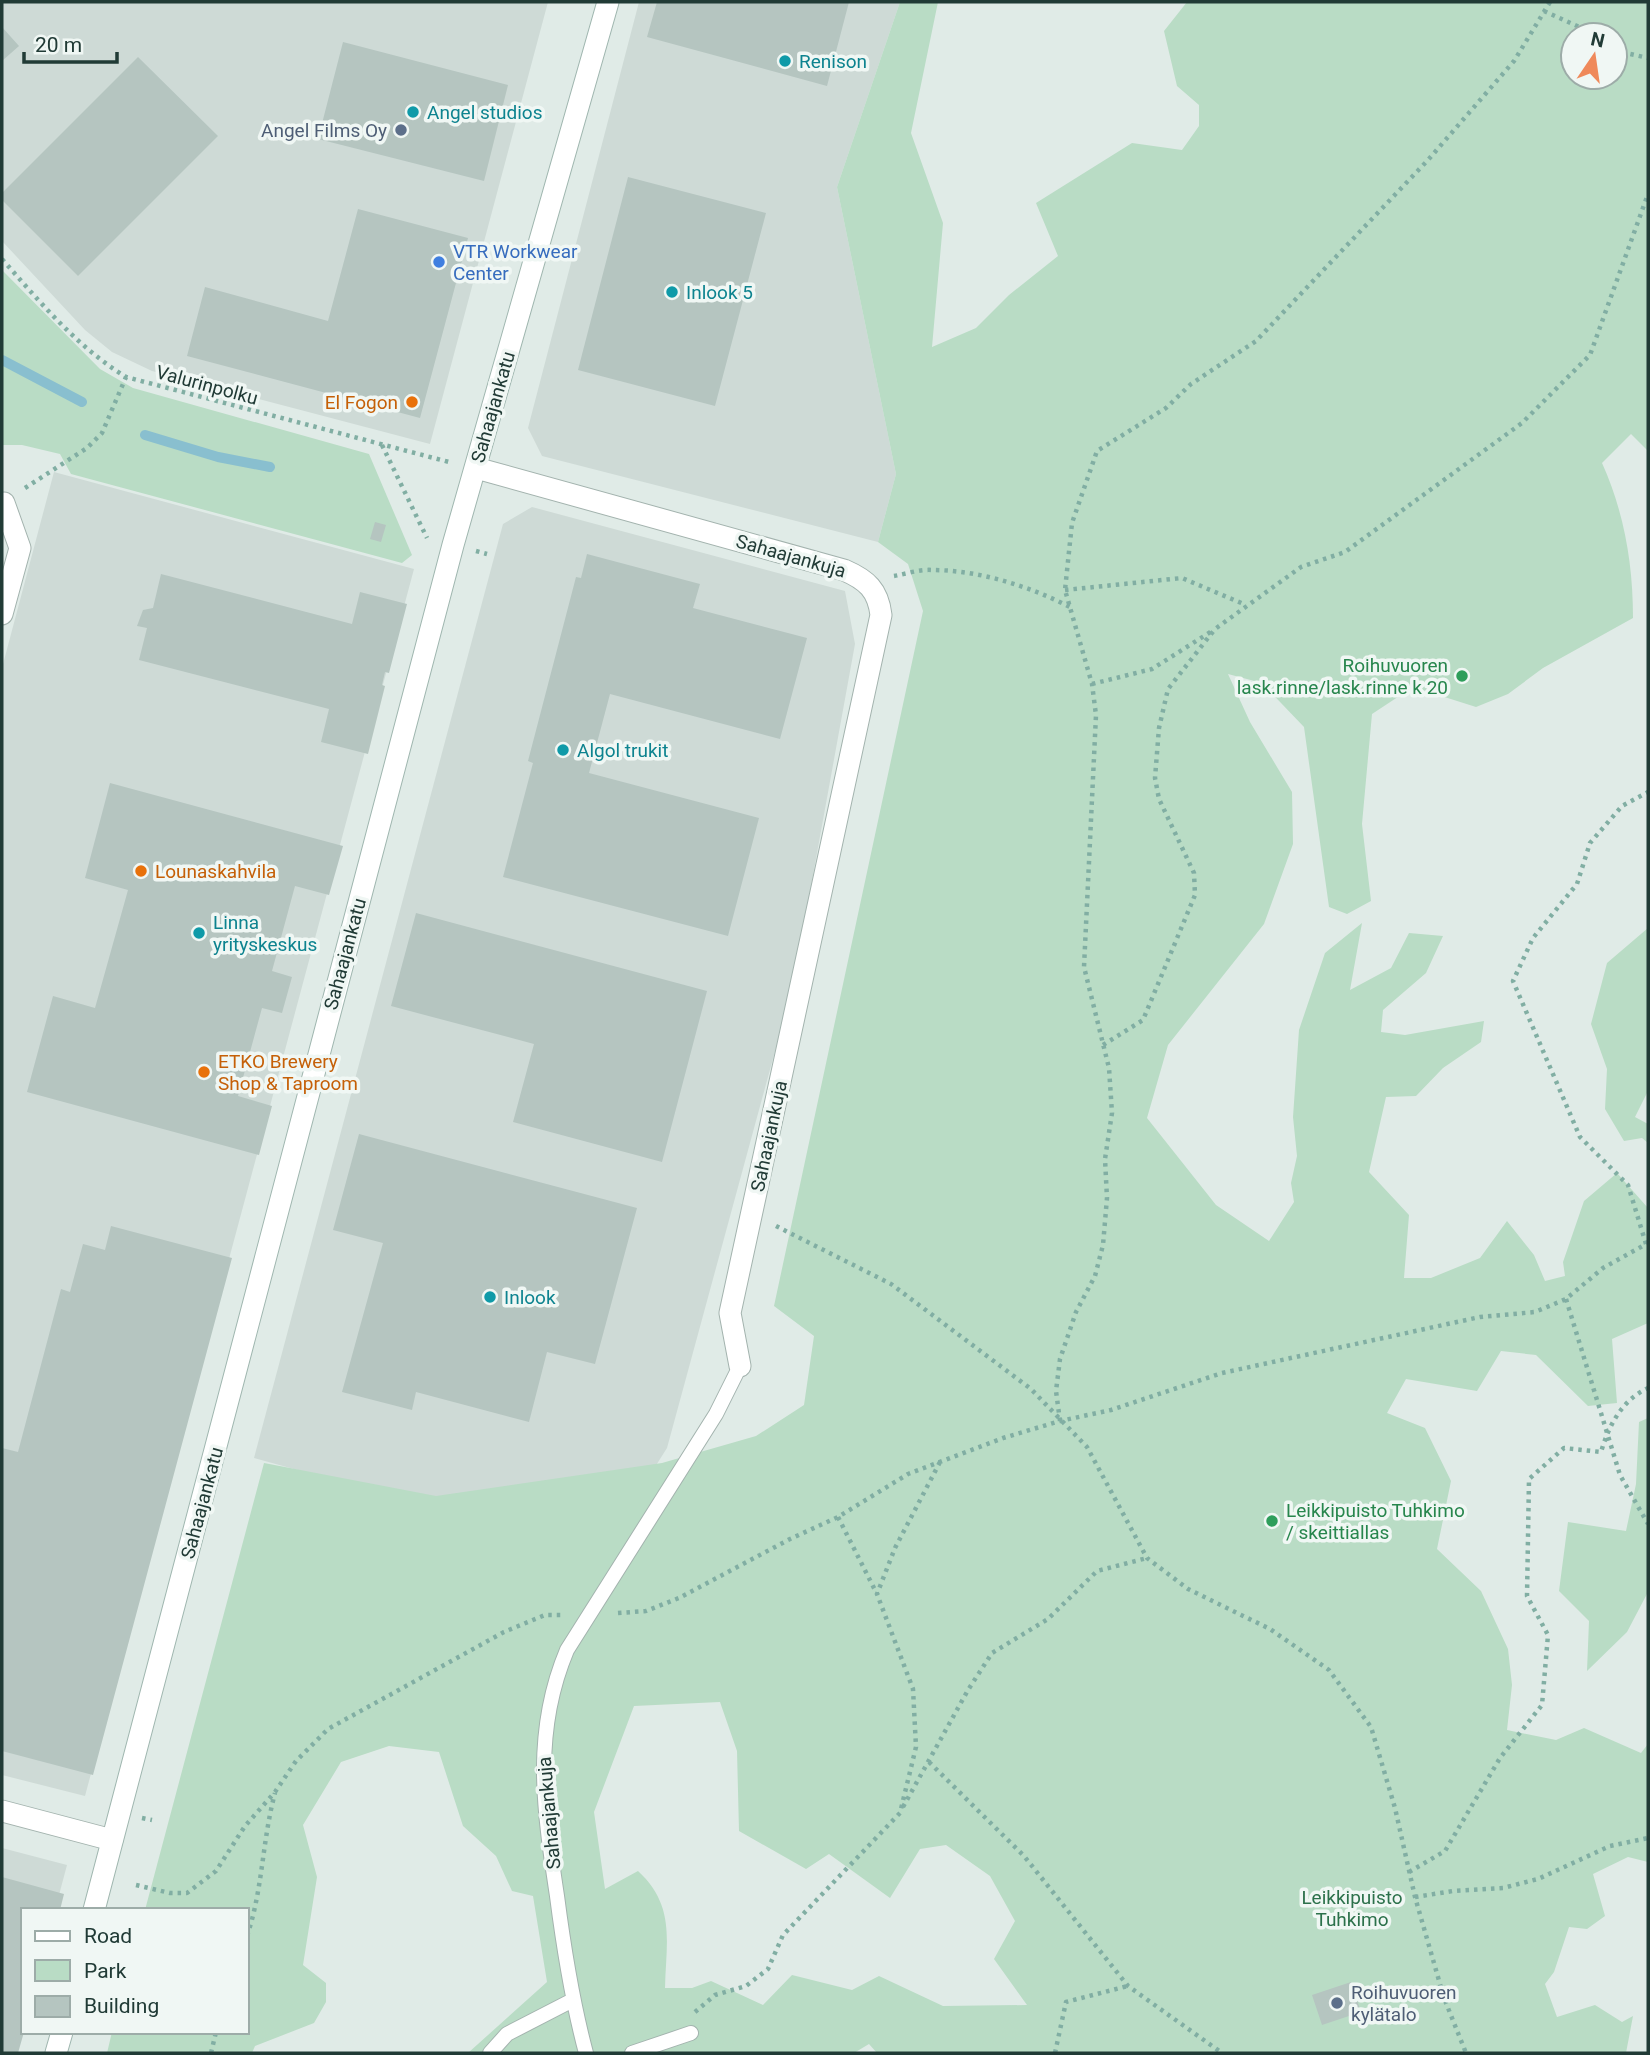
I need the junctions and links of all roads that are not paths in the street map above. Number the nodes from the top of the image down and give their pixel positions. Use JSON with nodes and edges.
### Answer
{"nodes":[{"id":1,"x":608,"y":2,"type":"edge"},
{"id":2,"x":476,"y":468,"type":"junction"},
{"id":3,"x":4,"y":503,"type":"road end"},
{"id":4,"x":2,"y":614,"type":"edge"},
{"id":5,"x":740,"y":1366,"type":"joint"},
{"id":6,"x":2,"y":1811,"type":"edge"},
{"id":7,"x":112,"y":1840,"type":"junction"},
{"id":8,"x":95,"y":1908,"type":"edge"},
{"id":9,"x":571,"y":2001,"type":"junction"},
{"id":10,"x":691,"y":2033,"type":"road end"},
{"id":11,"x":61,"y":2034,"type":"edge"},
{"id":12,"x":56,"y":2053,"type":"edge"},
{"id":13,"x":490,"y":2053,"type":"edge"},
{"id":14,"x":586,"y":2053,"type":"edge"},
{"id":15,"x":632,"y":2053,"type":"edge"}],
"edges":[{"from":1,"to":2,"type":"main road","name":"Sahaajankatu"},
{"from":2,"to":5,"type":"main road","name":"Sahaajankuja"},
{"from":2,"to":7,"type":"main road","name":"Sahaajankatu"},
{"from":3,"to":4,"type":"main road"},
{"from":5,"to":9,"type":"lane","name":"Sahaajankuja"},
{"from":6,"to":7,"type":"main road"},
{"from":7,"to":8,"type":"main road","name":"Sahaajankatu"},
{"from":9,"to":13,"type":"lane"},
{"from":9,"to":14,"type":"lane","name":"Sahaajankuja"},
{"from":10,"to":15,"type":"lane"},
{"from":11,"to":12,"type":"main road"}]}
